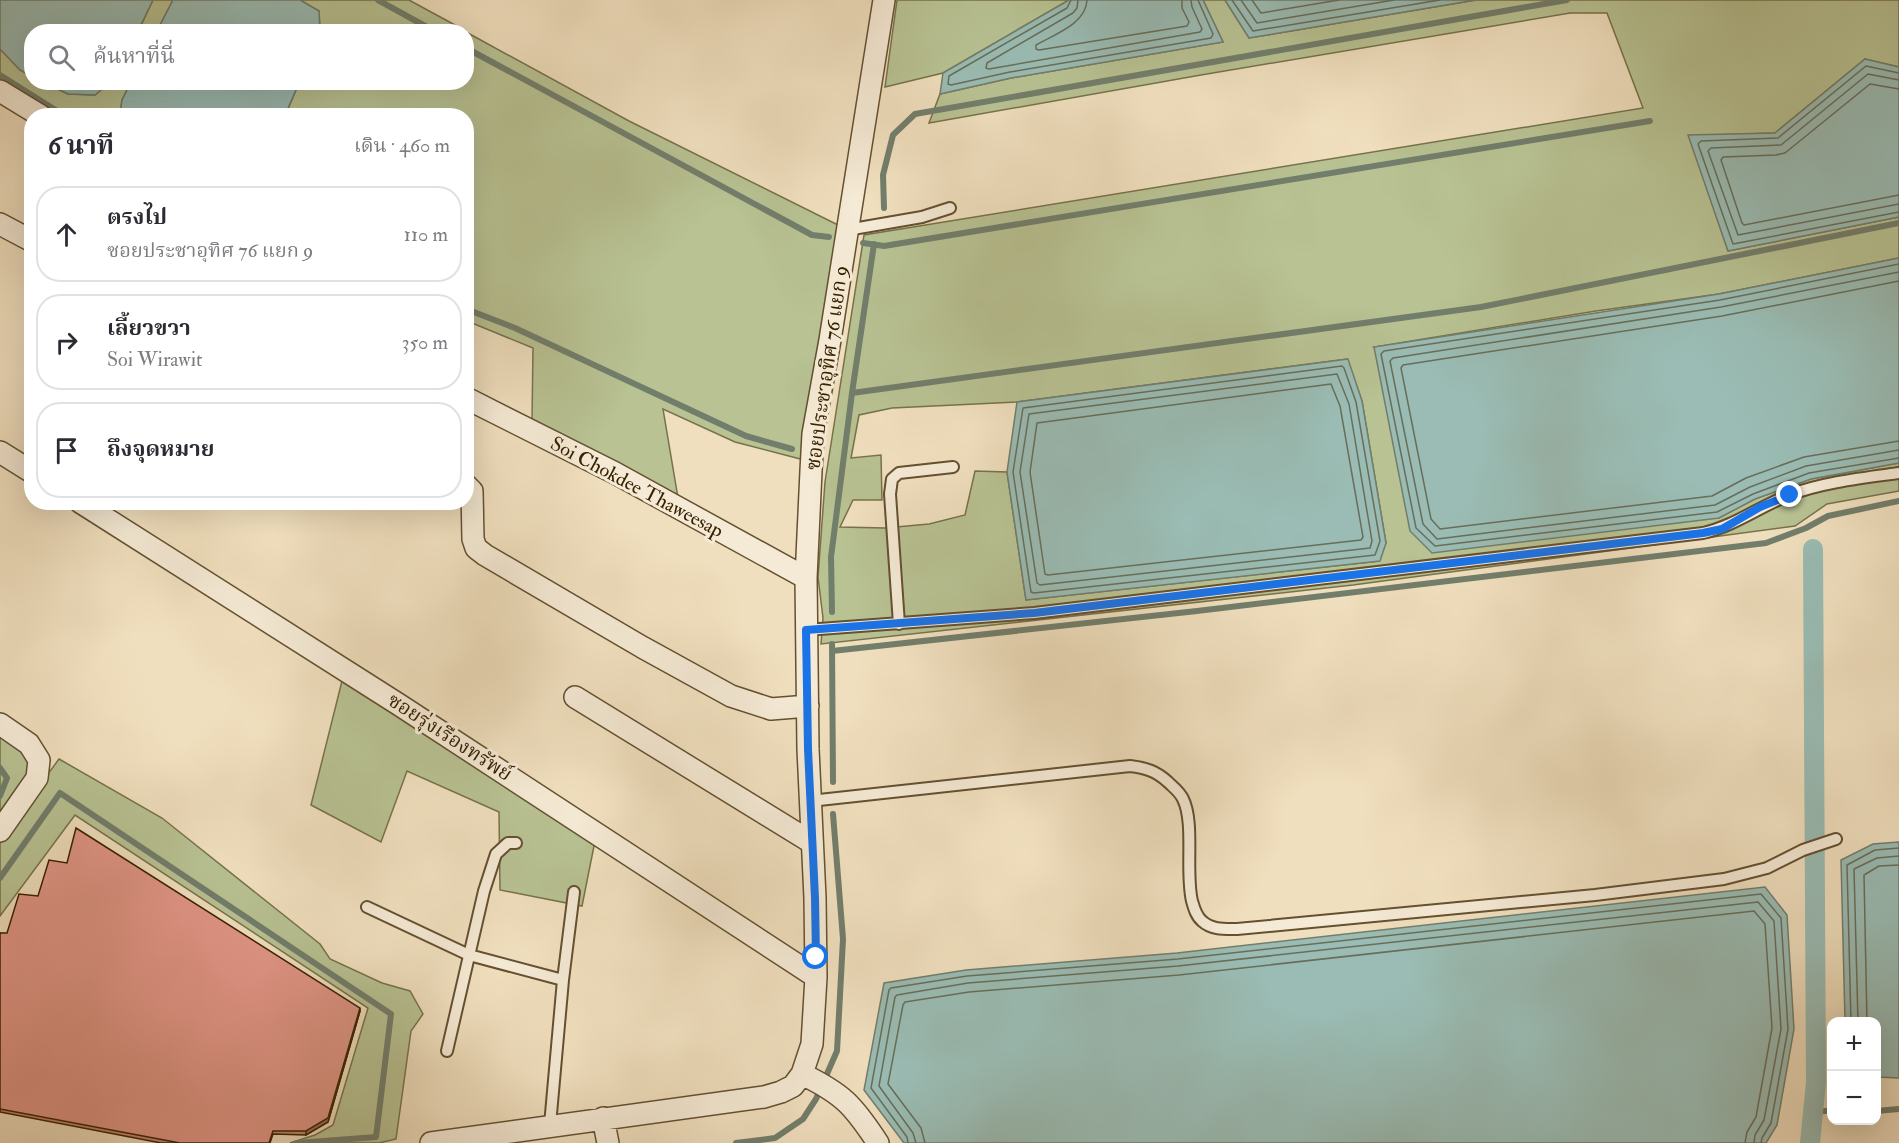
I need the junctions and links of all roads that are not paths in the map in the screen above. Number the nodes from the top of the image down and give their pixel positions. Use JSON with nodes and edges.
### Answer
{"nodes":[{"id":1,"x":884,"y":0,"type":"edge"},
{"id":2,"x":0,"y":91,"type":"edge"},
{"id":3,"x":28,"y":108,"type":"edge"},
{"id":4,"x":950,"y":208,"type":"dead end"},
{"id":5,"x":0,"y":224,"type":"edge"},
{"id":6,"x":847,"y":230,"type":"junction"},
{"id":7,"x":24,"y":237,"type":"edge"},
{"id":8,"x":474,"y":403,"type":"edge"},
{"id":9,"x":0,"y":452,"type":"edge"},
{"id":10,"x":953,"y":466,"type":"dead end"},
{"id":11,"x":24,"y":467,"type":"edge"},
{"id":12,"x":1899,"y":473,"type":"edge"},
{"id":13,"x":93,"y":510,"type":"edge"},
{"id":14,"x":472,"y":510,"type":"edge"},
{"id":15,"x":806,"y":578,"type":"junction"},
{"id":16,"x":899,"y":624,"type":"junction"},
{"id":17,"x":806,"y":630,"type":"junction"},
{"id":18,"x":575,"y":697,"type":"dead end"},
{"id":19,"x":808,"y":706,"type":"junction"},
{"id":20,"x":0,"y":724,"type":"edge"},
{"id":21,"x":810,"y":801,"type":"junction"},
{"id":22,"x":0,"y":831,"type":"edge"},
{"id":23,"x":1836,"y":839,"type":"dead end"},
{"id":24,"x":811,"y":842,"type":"junction"},
{"id":25,"x":516,"y":843,"type":"dead end"},
{"id":26,"x":574,"y":892,"type":"dead end"},
{"id":27,"x":367,"y":907,"type":"dead end"},
{"id":28,"x":469,"y":955,"type":"junction"},
{"id":29,"x":816,"y":977,"type":"junction"},
{"id":30,"x":563,"y":980,"type":"junction"},
{"id":31,"x":447,"y":1051,"type":"dead end"},
{"id":32,"x":802,"y":1074,"type":"junction"},
{"id":33,"x":603,"y":1118,"type":"junction"},
{"id":34,"x":550,"y":1125,"type":"junction"},
{"id":35,"x":431,"y":1143,"type":"edge"},
{"id":36,"x":608,"y":1143,"type":"edge"},
{"id":37,"x":878,"y":1143,"type":"edge"}],
"edges":[{"from":1,"to":6,"type":"street","name":"ซอยประชาอุทิศ 76 แยก 9"},
{"from":2,"to":3,"type":"street"},
{"from":4,"to":6,"type":"lane"},
{"from":5,"to":7,"type":"street"},
{"from":6,"to":15,"type":"street","name":"ซอยประชาอุทิศ 76 แยก 9"},
{"from":8,"to":15,"type":"street","name":"Soi Chokdee Thaweesap"},
{"from":9,"to":11,"type":"street"},
{"from":10,"to":16,"type":"lane"},
{"from":12,"to":16,"type":"lane"},
{"from":13,"to":29,"type":"street","name":"ซอยรุ่งเรืองทรัพย์"},
{"from":14,"to":19,"type":"street"},
{"from":15,"to":17,"type":"street","name":"ซอยประชาอุทิศ 76 แยก 9"},
{"from":16,"to":17,"type":"lane"},
{"from":17,"to":19,"type":"street","name":"ซอยประชาอุทิศ 76 แยก 9"},
{"from":18,"to":24,"type":"street"},
{"from":19,"to":21,"type":"street","name":"ซอยประชาอุทิศ 76 แยก 9"},
{"from":20,"to":22,"type":"street"},
{"from":21,"to":23,"type":"lane"},
{"from":21,"to":24,"type":"street","name":"ซอยประชาอุทิศ 76 แยก 9"},
{"from":24,"to":29,"type":"street","name":"ซอยประชาอุทิศ 76 แยก 9"},
{"from":25,"to":28,"type":"lane"},
{"from":26,"to":30,"type":"lane"},
{"from":27,"to":28,"type":"lane"},
{"from":28,"to":30,"type":"lane"},
{"from":28,"to":31,"type":"lane"},
{"from":29,"to":32,"type":"street","name":"ซอยประชาอุทิศ 76 แยก 9"},
{"from":30,"to":34,"type":"lane"},
{"from":32,"to":33,"type":"street"},
{"from":32,"to":37,"type":"street"},
{"from":33,"to":34,"type":"street"},
{"from":33,"to":36,"type":"street"},
{"from":34,"to":35,"type":"street"}]}
